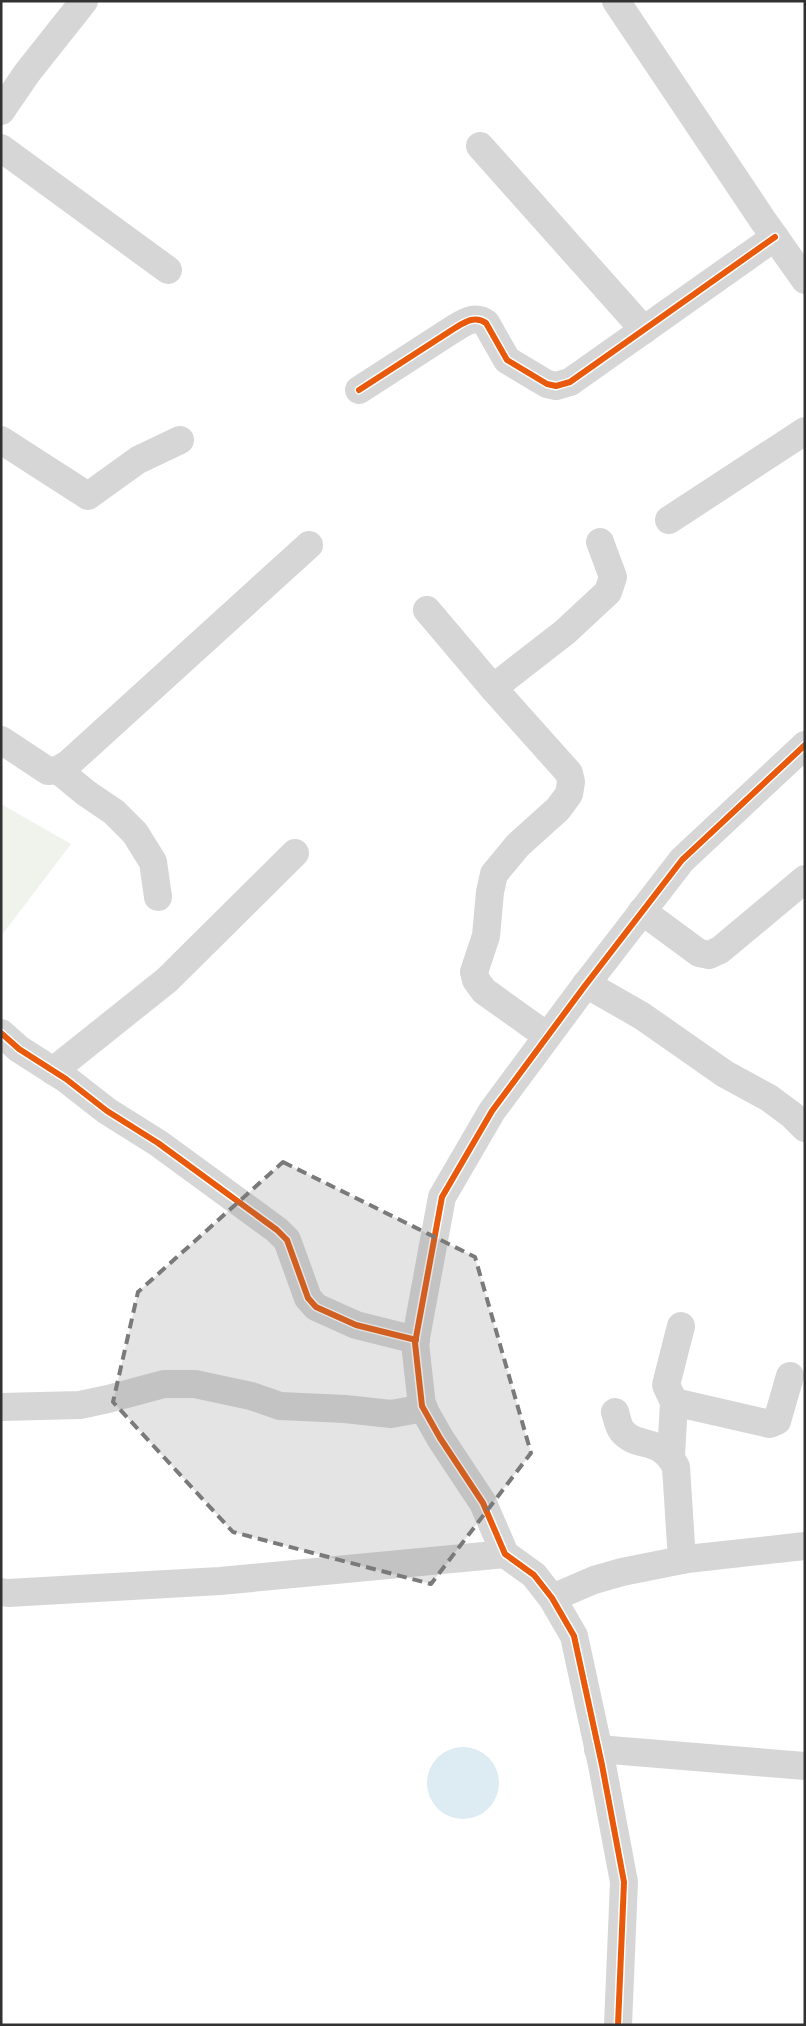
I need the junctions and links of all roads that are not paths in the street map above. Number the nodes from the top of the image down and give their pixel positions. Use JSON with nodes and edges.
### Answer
{"nodes":[{"id":1,"x":84,"y":1,"type":"edge"},
{"id":2,"x":616,"y":1,"type":"edge"},
{"id":3,"x":1,"y":112,"type":"edge"},
{"id":4,"x":480,"y":146,"type":"dead end"},
{"id":5,"x":1,"y":148,"type":"edge"},
{"id":6,"x":775,"y":238,"type":"junction"},
{"id":7,"x":168,"y":270,"type":"dead end"},
{"id":8,"x":805,"y":280,"type":"edge"},
{"id":9,"x":644,"y":330,"type":"junction"},
{"id":10,"x":359,"y":390,"type":"dead end"},
{"id":11,"x":805,"y":431,"type":"edge"},
{"id":12,"x":1,"y":440,"type":"edge"},
{"id":13,"x":180,"y":440,"type":"dead end"},
{"id":14,"x":669,"y":520,"type":"dead end"},
{"id":15,"x":600,"y":542,"type":"dead end"},
{"id":16,"x":309,"y":545,"type":"dead end"},
{"id":17,"x":427,"y":610,"type":"dead end"},
{"id":18,"x":493,"y":688,"type":"junction"},
{"id":19,"x":1,"y":740,"type":"edge"},
{"id":20,"x":805,"y":745,"type":"edge"},
{"id":21,"x":58,"y":770,"type":"junction"},
{"id":22,"x":295,"y":853,"type":"dead end"},
{"id":23,"x":805,"y":879,"type":"edge"},
{"id":24,"x":158,"y":897,"type":"dead end"},
{"id":25,"x":642,"y":911,"type":"junction"},
{"id":26,"x":586,"y":984,"type":"junction"},
{"id":27,"x":1,"y":1033,"type":"edge"},
{"id":28,"x":548,"y":1036,"type":"junction"},
{"id":29,"x":53,"y":1071,"type":"junction"},
{"id":30,"x":800,"y":1115,"type":"edge"},
{"id":31,"x":681,"y":1326,"type":"dead end"},
{"id":32,"x":416,"y":1340,"type":"junction"},
{"id":33,"x":790,"y":1376,"type":"dead end"},
{"id":34,"x":674,"y":1402,"type":"junction"},
{"id":35,"x":1,"y":1407,"type":"edge"},
{"id":36,"x":424,"y":1408,"type":"junction"},
{"id":37,"x":615,"y":1412,"type":"dead end"},
{"id":38,"x":671,"y":1456,"type":"junction"},
{"id":39,"x":805,"y":1546,"type":"edge"},
{"id":40,"x":505,"y":1554,"type":"junction"},
{"id":41,"x":682,"y":1560,"type":"junction"},
{"id":42,"x":1,"y":1592,"type":"edge"},
{"id":43,"x":552,"y":1598,"type":"junction"},
{"id":44,"x":598,"y":1749,"type":"junction"},
{"id":45,"x":805,"y":1766,"type":"edge"},
{"id":46,"x":618,"y":2025,"type":"edge"}],
"edges":[{"from":1,"to":3,"type":"street"},
{"from":2,"to":6,"type":"street"},
{"from":4,"to":9,"type":"street"},
{"from":5,"to":7,"type":"street"},
{"from":6,"to":8,"type":"street"},
{"from":6,"to":9,"type":"street"},
{"from":9,"to":10,"type":"street"},
{"from":11,"to":14,"type":"street"},
{"from":12,"to":13,"type":"street"},
{"from":15,"to":18,"type":"street"},
{"from":16,"to":21,"type":"street"},
{"from":17,"to":18,"type":"street"},
{"from":18,"to":28,"type":"street"},
{"from":19,"to":21,"type":"street"},
{"from":20,"to":25,"type":"street"},
{"from":21,"to":24,"type":"street"},
{"from":22,"to":29,"type":"street"},
{"from":23,"to":25,"type":"street"},
{"from":25,"to":26,"type":"street"},
{"from":26,"to":28,"type":"street"},
{"from":26,"to":30,"type":"street"},
{"from":27,"to":29,"type":"street"},
{"from":28,"to":32,"type":"street"},
{"from":29,"to":32,"type":"street"},
{"from":31,"to":34,"type":"street"},
{"from":32,"to":36,"type":"street"},
{"from":33,"to":34,"type":"street"},
{"from":34,"to":38,"type":"street"},
{"from":35,"to":36,"type":"street"},
{"from":36,"to":40,"type":"street"},
{"from":37,"to":38,"type":"street"},
{"from":38,"to":41,"type":"street"},
{"from":39,"to":41,"type":"street"},
{"from":40,"to":42,"type":"street"},
{"from":40,"to":43,"type":"street"},
{"from":41,"to":43,"type":"street"},
{"from":43,"to":44,"type":"street"},
{"from":44,"to":45,"type":"street"},
{"from":44,"to":46,"type":"street"}]}
